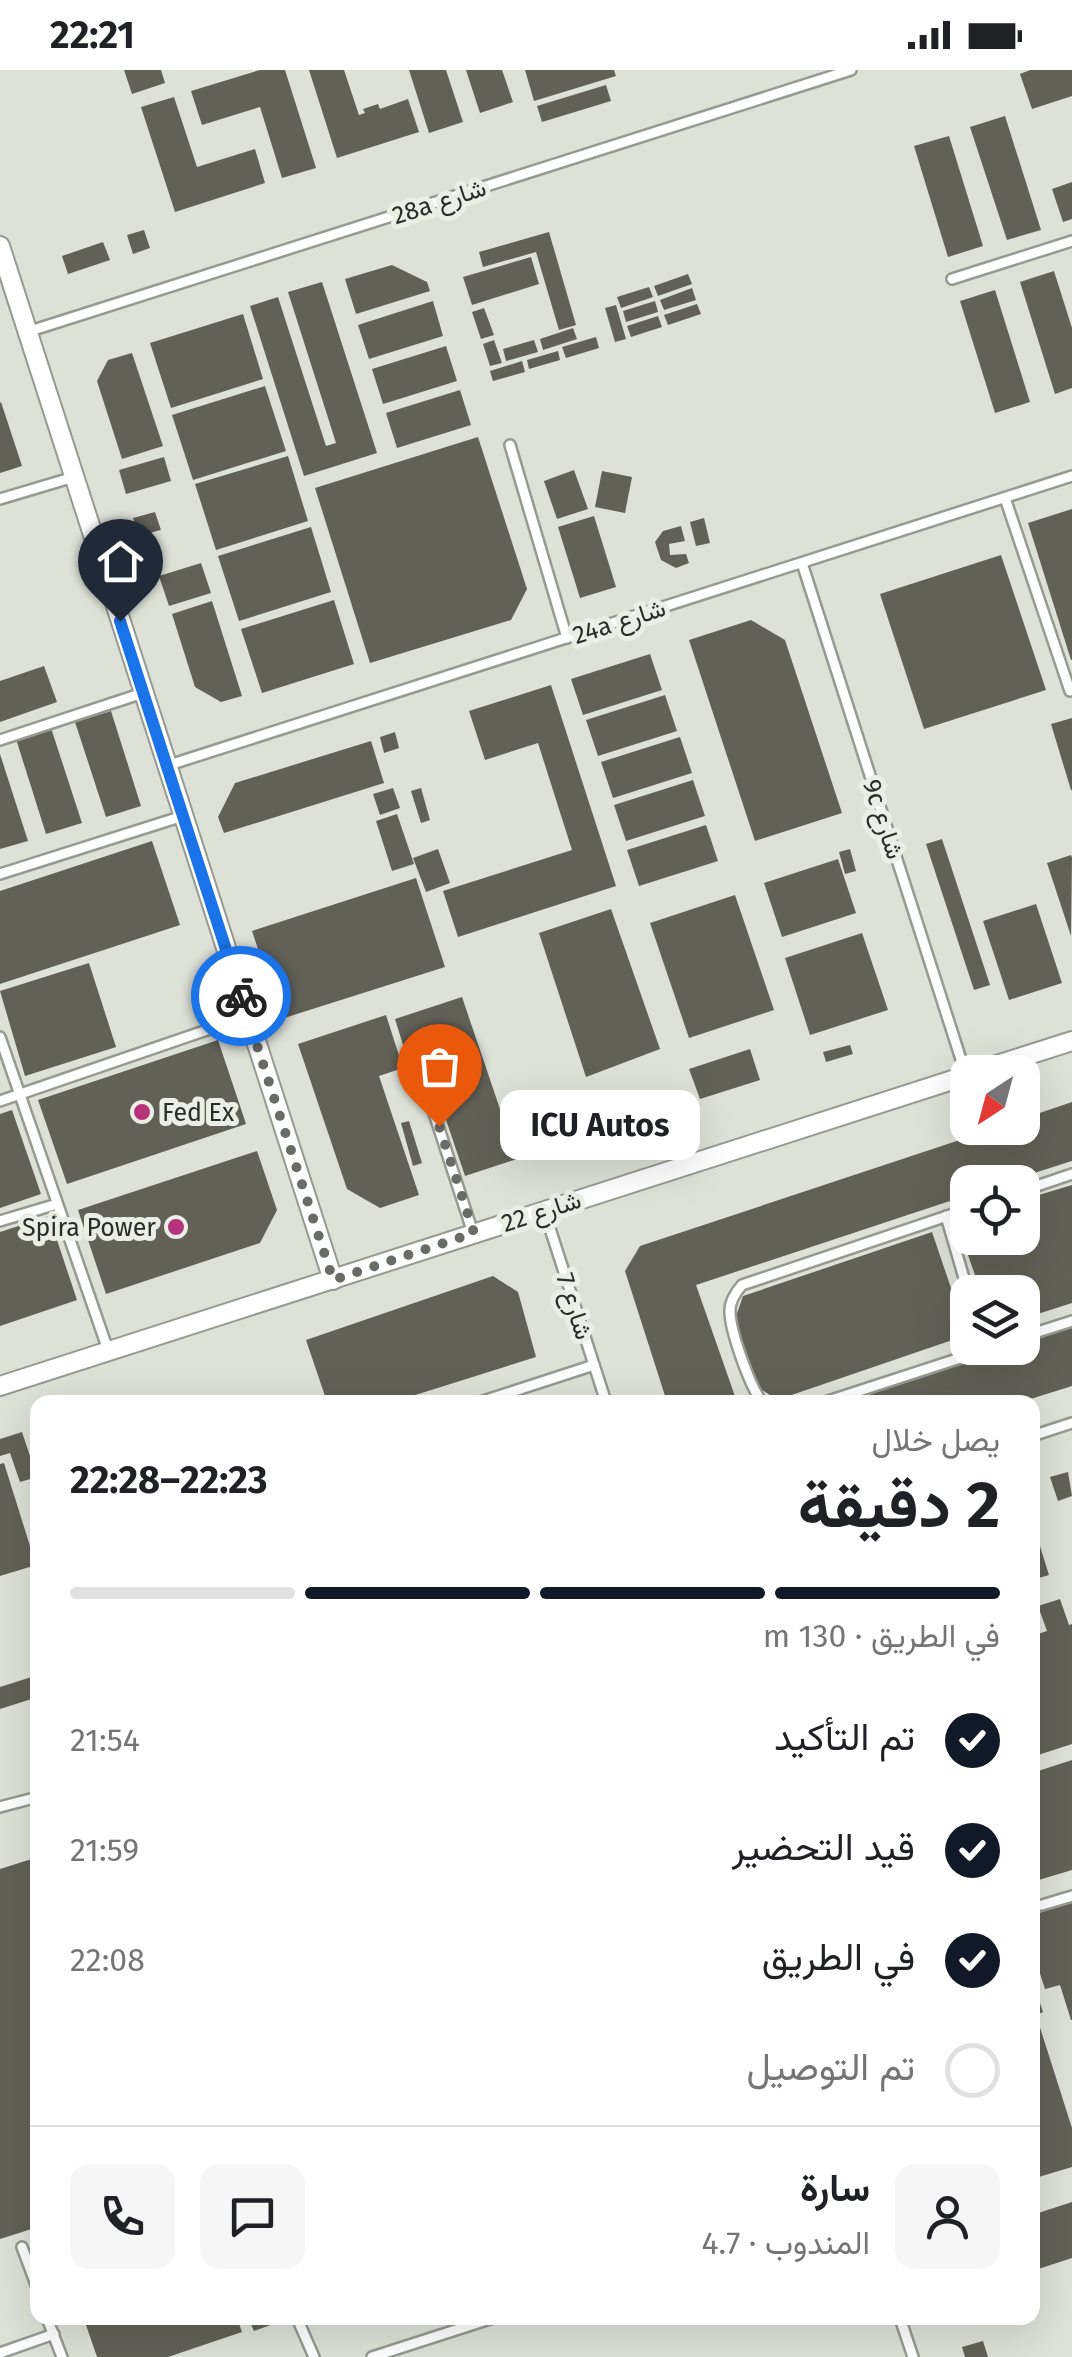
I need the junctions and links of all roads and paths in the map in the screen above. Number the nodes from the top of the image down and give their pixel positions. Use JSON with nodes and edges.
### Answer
{"nodes":[{"id":1,"x":851,"y":70,"type":"edge"},
{"id":2,"x":1072,"y":241,"type":"edge"},
{"id":3,"x":0,"y":246,"type":"edge"},
{"id":4,"x":952,"y":278,"type":"dead end"},
{"id":5,"x":28,"y":332,"type":"junction"},
{"id":6,"x":510,"y":445,"type":"dead end"},
{"id":7,"x":1072,"y":476,"type":"edge"},
{"id":8,"x":74,"y":477,"type":"junction"},
{"id":9,"x":1005,"y":498,"type":"junction"},
{"id":10,"x":0,"y":499,"type":"edge"},
{"id":11,"x":802,"y":563,"type":"junction"},
{"id":12,"x":567,"y":638,"type":"junction"},
{"id":13,"x":1070,"y":690,"type":"edge"},
{"id":14,"x":143,"y":694,"type":"junction"},
{"id":15,"x":0,"y":740,"type":"edge"},
{"id":16,"x":166,"y":766,"type":"junction"},
{"id":17,"x":183,"y":816,"type":"junction"},
{"id":18,"x":0,"y":874,"type":"edge"},
{"id":19,"x":248,"y":1016,"type":"junction"},
{"id":20,"x":0,"y":1037,"type":"edge"},
{"id":21,"x":1072,"y":1041,"type":"edge"},
{"id":22,"x":963,"y":1055,"type":"edge"},
{"id":23,"x":1028,"y":1055,"type":"edge"},
{"id":24,"x":418,"y":1061,"type":"dead end"},
{"id":25,"x":950,"y":1080,"type":"edge"},
{"id":26,"x":20,"y":1095,"type":"junction"},
{"id":27,"x":0,"y":1101,"type":"edge"},
{"id":28,"x":1072,"y":1174,"type":"edge"},
{"id":29,"x":1040,"y":1184,"type":"edge"},
{"id":30,"x":57,"y":1204,"type":"junction"},
{"id":31,"x":544,"y":1210,"type":"junction"},
{"id":32,"x":950,"y":1215,"type":"edge"},
{"id":33,"x":946,"y":1216,"type":"junction"},
{"id":34,"x":0,"y":1221,"type":"edge"},
{"id":35,"x":474,"y":1233,"type":"junction"},
{"id":36,"x":963,"y":1275,"type":"edge"},
{"id":37,"x":333,"y":1280,"type":"junction"},
{"id":38,"x":1072,"y":1320,"type":"edge"},
{"id":39,"x":1040,"y":1331,"type":"edge"},
{"id":40,"x":108,"y":1352,"type":"junction"},
{"id":41,"x":950,"y":1360,"type":"edge"},
{"id":42,"x":594,"y":1366,"type":"junction"},
{"id":43,"x":0,"y":1386,"type":"edge"},
{"id":44,"x":502,"y":1395,"type":"edge"},
{"id":45,"x":604,"y":1395,"type":"edge"},
{"id":46,"x":758,"y":1395,"type":"edge"},
{"id":47,"x":846,"y":1395,"type":"edge"},
{"id":48,"x":1072,"y":1423,"type":"edge"},
{"id":49,"x":1040,"y":1433,"type":"edge"},
{"id":50,"x":30,"y":1802,"type":"edge"},
{"id":51,"x":0,"y":1808,"type":"edge"},
{"id":52,"x":1072,"y":1896,"type":"edge"},
{"id":53,"x":1042,"y":1905,"type":"dead end"},
{"id":54,"x":22,"y":2247,"type":"dead end"},
{"id":55,"x":30,"y":2268,"type":"edge"},
{"id":56,"x":51,"y":2325,"type":"edge"},
{"id":57,"x":300,"y":2325,"type":"edge"},
{"id":58,"x":471,"y":2325,"type":"edge"},
{"id":59,"x":902,"y":2325,"type":"edge"},
{"id":60,"x":54,"y":2334,"type":"junction"},
{"id":61,"x":0,"y":2353,"type":"edge"},
{"id":62,"x":62,"y":2357,"type":"edge"},
{"id":63,"x":314,"y":2357,"type":"edge"},
{"id":64,"x":372,"y":2357,"type":"edge"},
{"id":65,"x":913,"y":2357,"type":"edge"}],
"edges":[{"from":1,"to":5,"type":"lane","name":"28a شارع"},
{"from":2,"to":4,"type":"lane"},
{"from":3,"to":5,"type":"street"},
{"from":5,"to":8,"type":"street"},
{"from":6,"to":12,"type":"lane"},
{"from":7,"to":9,"type":"lane","name":"24a شارع"},
{"from":8,"to":10,"type":"lane"},
{"from":8,"to":14,"type":"street"},
{"from":9,"to":11,"type":"lane","name":"24a شارع"},
{"from":9,"to":13,"type":"lane"},
{"from":11,"to":12,"type":"lane","name":"24a شارع"},
{"from":11,"to":22,"type":"lane","name":"9c شارع"},
{"from":12,"to":16,"type":"lane","name":"24a شارع"},
{"from":14,"to":15,"type":"lane"},
{"from":14,"to":16,"type":"street"},
{"from":16,"to":17,"type":"street"},
{"from":17,"to":18,"type":"lane"},
{"from":17,"to":19,"type":"street"},
{"from":19,"to":26,"type":"lane"},
{"from":19,"to":37,"type":"street"},
{"from":20,"to":26,"type":"lane"},
{"from":21,"to":23,"type":"street","name":"شارع 22"},
{"from":24,"to":35,"type":"lane"},
{"from":25,"to":31,"type":"street","name":"شارع 22"},
{"from":26,"to":27,"type":"lane"},
{"from":26,"to":30,"type":"lane"},
{"from":28,"to":29,"type":"lane"},
{"from":30,"to":34,"type":"lane"},
{"from":30,"to":40,"type":"lane"},
{"from":31,"to":35,"type":"street","name":"شارع 22"},
{"from":31,"to":42,"type":"lane","name":"شارع 7"},
{"from":32,"to":33,"type":"lane"},
{"from":33,"to":36,"type":"lane"},
{"from":33,"to":46,"type":"lane"},
{"from":35,"to":37,"type":"street","name":"شارع 22"},
{"from":37,"to":40,"type":"street","name":"شارع 22"},
{"from":38,"to":39,"type":"lane"},
{"from":40,"to":43,"type":"street","name":"شارع 22"},
{"from":41,"to":47,"type":"lane"},
{"from":42,"to":44,"type":"lane"},
{"from":42,"to":45,"type":"lane","name":"شارع 7"},
{"from":48,"to":49,"type":"lane"},
{"from":50,"to":51,"type":"lane"},
{"from":52,"to":53,"type":"lane"},
{"from":54,"to":55,"type":"lane"},
{"from":56,"to":60,"type":"lane"},
{"from":57,"to":63,"type":"lane"},
{"from":58,"to":64,"type":"lane"},
{"from":59,"to":65,"type":"lane"},
{"from":60,"to":61,"type":"lane"},
{"from":60,"to":62,"type":"lane"}]}
